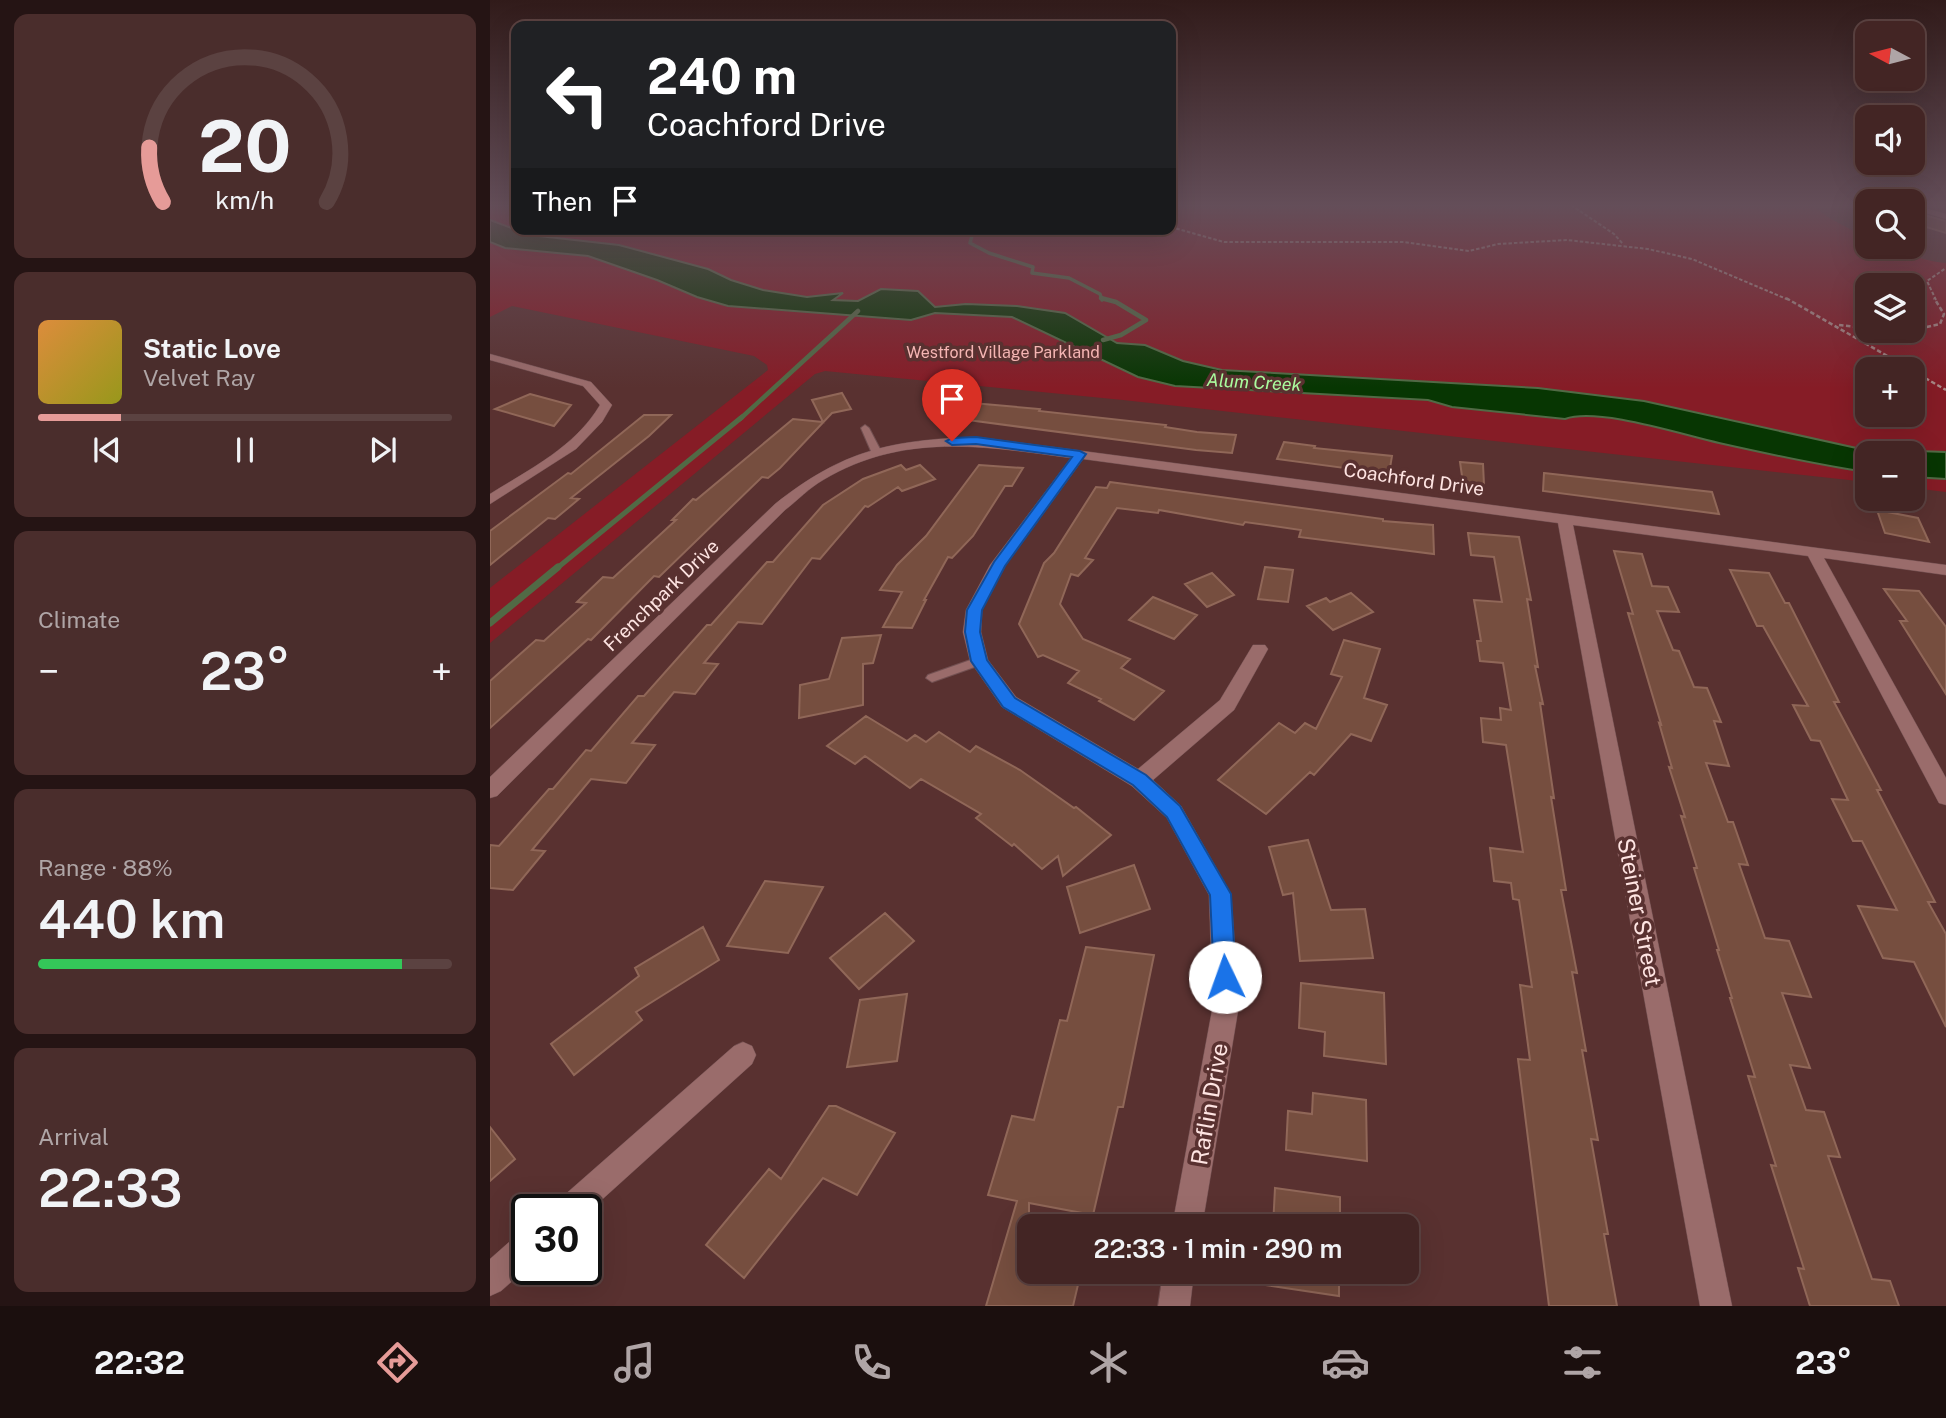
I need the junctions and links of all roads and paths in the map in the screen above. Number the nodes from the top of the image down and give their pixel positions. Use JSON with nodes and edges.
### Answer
{"nodes":[{"id":1,"x":1710,"y":266,"type":"edge"},
{"id":2,"x":1946,"y":268,"type":"edge"},
{"id":3,"x":1834,"y":325,"type":"junction"},
{"id":4,"x":1855,"y":327,"type":"edge"},
{"id":5,"x":1925,"y":327,"type":"edge"},
{"id":6,"x":490,"y":357,"type":"edge"},
{"id":7,"x":1889,"y":357,"type":"edge"},
{"id":8,"x":513,"y":364,"type":"junction"},
{"id":9,"x":490,"y":374,"type":"edge"},
{"id":10,"x":1925,"y":378,"type":"edge"},
{"id":11,"x":1946,"y":390,"type":"edge"},
{"id":12,"x":865,"y":428,"type":"dead end"},
{"id":13,"x":876,"y":451,"type":"junction"},
{"id":14,"x":1080,"y":454,"type":"junction"},
{"id":15,"x":490,"y":500,"type":"edge"},
{"id":16,"x":1565,"y":519,"type":"junction"},
{"id":17,"x":1813,"y":552,"type":"junction"},
{"id":18,"x":1946,"y":570,"type":"edge"},
{"id":19,"x":1259,"y":649,"type":"dead end"},
{"id":20,"x":979,"y":661,"type":"junction"},
{"id":21,"x":932,"y":678,"type":"dead end"},
{"id":22,"x":1139,"y":780,"type":"junction"},
{"id":23,"x":490,"y":790,"type":"edge"},
{"id":24,"x":1946,"y":797,"type":"edge"},
{"id":25,"x":743,"y":1055,"type":"dead end"},
{"id":26,"x":587,"y":1194,"type":"edge"},
{"id":27,"x":1190,"y":1214,"type":"edge"},
{"id":28,"x":511,"y":1261,"type":"edge"},
{"id":29,"x":490,"y":1280,"type":"edge"},
{"id":30,"x":1178,"y":1284,"type":"edge"},
{"id":31,"x":1174,"y":1306,"type":"edge"},
{"id":32,"x":1716,"y":1306,"type":"edge"}],
"edges":[{"from":1,"to":3,"type":"path"},
{"from":2,"to":5,"type":"path"},
{"from":3,"to":4,"type":"path"},
{"from":3,"to":7,"type":"path"},
{"from":6,"to":8,"type":"street"},
{"from":8,"to":9,"type":"street"},
{"from":8,"to":15,"type":"street"},
{"from":10,"to":11,"type":"path"},
{"from":12,"to":13,"type":"lane"},
{"from":13,"to":14,"type":"street","name":"Coachford Drive"},
{"from":13,"to":23,"type":"street","name":"Frenchpark Drive"},
{"from":14,"to":16,"type":"street","name":"Coachford Drive"},
{"from":14,"to":20,"type":"street","name":"Raflin Drive"},
{"from":16,"to":17,"type":"street","name":"Coachford Drive"},
{"from":16,"to":32,"type":"street","name":"Steiner Street"},
{"from":17,"to":18,"type":"street","name":"Coachford Drive"},
{"from":17,"to":24,"type":"street"},
{"from":19,"to":22,"type":"street"},
{"from":20,"to":21,"type":"lane"},
{"from":20,"to":22,"type":"street","name":"Raflin Drive"},
{"from":22,"to":27,"type":"street","name":"Raflin Drive"},
{"from":25,"to":26,"type":"street"},
{"from":28,"to":29,"type":"street"},
{"from":30,"to":31,"type":"street"}]}
